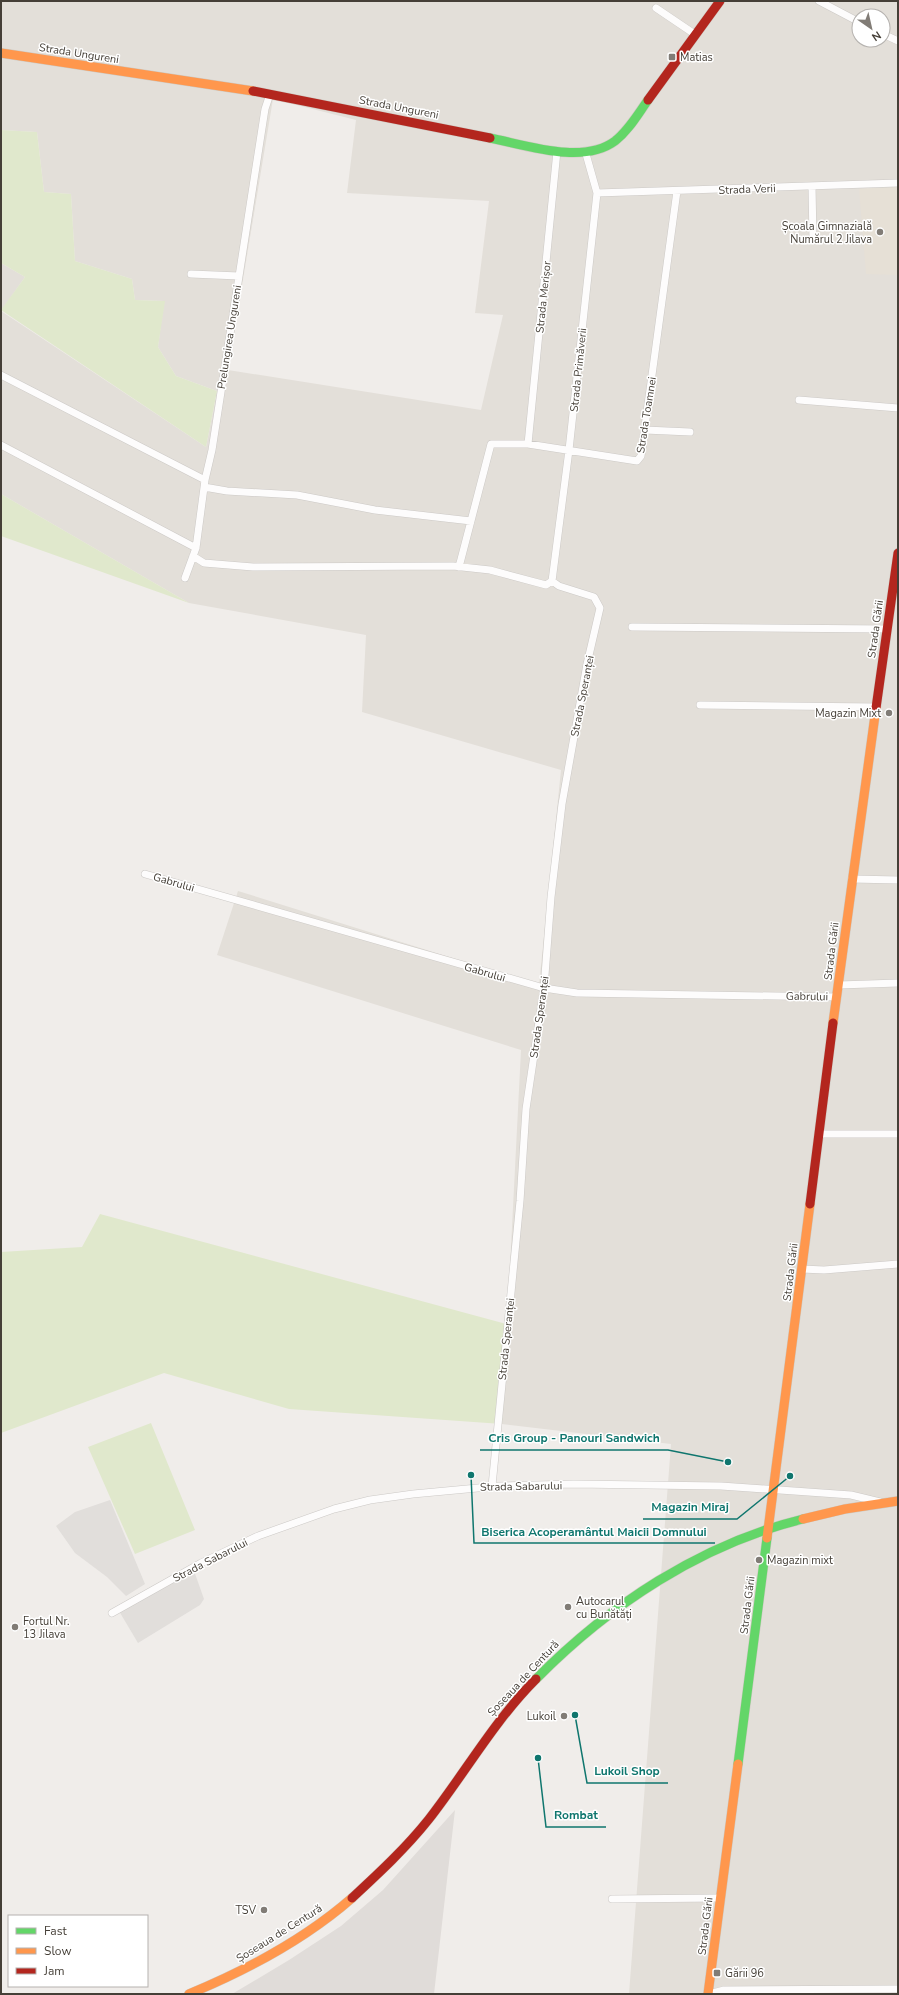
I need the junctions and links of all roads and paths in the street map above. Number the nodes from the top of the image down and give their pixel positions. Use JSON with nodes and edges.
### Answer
{"nodes":[{"id":1,"x":720,"y":1,"type":"edge"},
{"id":2,"x":820,"y":1,"type":"edge"},
{"id":3,"x":656,"y":8,"type":"dead end"},
{"id":4,"x":851,"y":18,"type":"edge"},
{"id":5,"x":696,"y":35,"type":"junction"},
{"id":6,"x":1,"y":53,"type":"edge"},
{"id":7,"x":270,"y":94,"type":"junction"},
{"id":8,"x":557,"y":150,"type":"junction"},
{"id":9,"x":586,"y":154,"type":"junction"},
{"id":10,"x":898,"y":183,"type":"edge"},
{"id":11,"x":812,"y":186,"type":"junction"},
{"id":12,"x":677,"y":191,"type":"junction"},
{"id":13,"x":597,"y":193,"type":"junction"},
{"id":14,"x":813,"y":240,"type":"dead end"},
{"id":15,"x":191,"y":274,"type":"dead end"},
{"id":16,"x":239,"y":276,"type":"junction"},
{"id":17,"x":1,"y":375,"type":"edge"},
{"id":18,"x":799,"y":400,"type":"dead end"},
{"id":19,"x":898,"y":408,"type":"edge"},
{"id":20,"x":645,"y":430,"type":"junction"},
{"id":21,"x":690,"y":432,"type":"dead end"},
{"id":22,"x":528,"y":444,"type":"junction"},
{"id":23,"x":1,"y":445,"type":"edge"},
{"id":24,"x":569,"y":450,"type":"junction"},
{"id":25,"x":205,"y":484,"type":"junction"},
{"id":26,"x":471,"y":521,"type":"junction"},
{"id":27,"x":196,"y":548,"type":"junction"},
{"id":28,"x":898,"y":553,"type":"edge"},
{"id":29,"x":193,"y":556,"type":"junction"},
{"id":30,"x":459,"y":567,"type":"junction"},
{"id":31,"x":185,"y":578,"type":"dead end"},
{"id":32,"x":549,"y":583,"type":"junction"},
{"id":33,"x":632,"y":627,"type":"dead end"},
{"id":34,"x":887,"y":629,"type":"junction"},
{"id":35,"x":700,"y":705,"type":"dead end"},
{"id":36,"x":876,"y":707,"type":"junction"},
{"id":37,"x":145,"y":874,"type":"dead end"},
{"id":38,"x":852,"y":879,"type":"junction"},
{"id":39,"x":898,"y":880,"type":"edge"},
{"id":40,"x":898,"y":983,"type":"edge"},
{"id":41,"x":839,"y":985,"type":"junction"},
{"id":42,"x":544,"y":988,"type":"junction"},
{"id":43,"x":837,"y":997,"type":"junction"},
{"id":44,"x":819,"y":1134,"type":"junction"},
{"id":45,"x":898,"y":1134,"type":"edge"},
{"id":46,"x":898,"y":1264,"type":"edge"},
{"id":47,"x":802,"y":1269,"type":"junction"},
{"id":48,"x":492,"y":1486,"type":"junction"},
{"id":49,"x":774,"y":1489,"type":"junction"},
{"id":50,"x":898,"y":1501,"type":"edge"},
{"id":51,"x":884,"y":1503,"type":"junction"},
{"id":52,"x":769,"y":1529,"type":"junction"},
{"id":53,"x":112,"y":1613,"type":"dead end"},
{"id":54,"x":721,"y":1898,"type":"junction"},
{"id":55,"x":612,"y":1899,"type":"dead end"},
{"id":56,"x":898,"y":1989,"type":"edge"},
{"id":57,"x":189,"y":1994,"type":"edge"},
{"id":58,"x":709,"y":1994,"type":"edge"}],
"edges":[{"from":1,"to":5,"type":"main road","name":"Strada Ungureni"},
{"from":2,"to":4,"type":"street"},
{"from":3,"to":5,"type":"street"},
{"from":5,"to":9,"type":"main road","name":"Strada Ungureni"},
{"from":6,"to":7,"type":"main road","name":"Strada Ungureni"},
{"from":7,"to":8,"type":"main road","name":"Strada Ungureni"},
{"from":7,"to":16,"type":"street","name":"Prelungirea Ungureni"},
{"from":8,"to":9,"type":"main road","name":"Strada Ungureni"},
{"from":8,"to":22,"type":"street","name":"Strada Merișor"},
{"from":9,"to":13,"type":"street","name":"Strada Primăverii"},
{"from":10,"to":11,"type":"street","name":"Strada Verii"},
{"from":11,"to":12,"type":"street","name":"Strada Verii"},
{"from":11,"to":14,"type":"street"},
{"from":12,"to":13,"type":"street","name":"Strada Verii"},
{"from":12,"to":20,"type":"street","name":"Strada Toamnei"},
{"from":13,"to":24,"type":"street","name":"Strada Primăverii"},
{"from":15,"to":16,"type":"street"},
{"from":16,"to":25,"type":"street","name":"Prelungirea Ungureni"},
{"from":17,"to":25,"type":"street"},
{"from":18,"to":19,"type":"street"},
{"from":20,"to":21,"type":"street"},
{"from":20,"to":24,"type":"street","name":"Strada Toamnei"},
{"from":22,"to":24,"type":"street","name":"Strada Toamnei"},
{"from":22,"to":26,"type":"street","name":"Strada Toamnei"},
{"from":23,"to":27,"type":"street"},
{"from":24,"to":32,"type":"street","name":"Strada Primăverii"},
{"from":25,"to":26,"type":"street"},
{"from":25,"to":27,"type":"street","name":"Prelungirea Ungureni"},
{"from":26,"to":30,"type":"street","name":"Strada Toamnei"},
{"from":27,"to":29,"type":"street","name":"Prelungirea Ungureni"},
{"from":28,"to":34,"type":"main road","name":"Strada Gării"},
{"from":29,"to":30,"type":"street","name":"Strada Speranței"},
{"from":29,"to":31,"type":"street","name":"Prelungirea Ungureni"},
{"from":30,"to":32,"type":"street","name":"Strada Speranței"},
{"from":32,"to":42,"type":"street","name":"Strada Speranței"},
{"from":33,"to":34,"type":"street"},
{"from":34,"to":36,"type":"main road","name":"Strada Gării"},
{"from":35,"to":36,"type":"street"},
{"from":36,"to":38,"type":"main road","name":"Strada Gării"},
{"from":37,"to":42,"type":"street","name":"Gabrului"},
{"from":38,"to":39,"type":"street"},
{"from":38,"to":41,"type":"main road","name":"Strada Gării"},
{"from":40,"to":41,"type":"street"},
{"from":41,"to":43,"type":"main road","name":"Strada Gării"},
{"from":42,"to":43,"type":"street","name":"Gabrului"},
{"from":42,"to":48,"type":"street","name":"Strada Speranței"},
{"from":43,"to":44,"type":"main road","name":"Strada Gării"},
{"from":44,"to":45,"type":"street"},
{"from":44,"to":47,"type":"main road","name":"Strada Gării"},
{"from":46,"to":47,"type":"street"},
{"from":47,"to":49,"type":"main road","name":"Strada Gării"},
{"from":48,"to":49,"type":"street","name":"Strada Sabarului"},
{"from":48,"to":53,"type":"street","name":"Strada Sabarului"},
{"from":49,"to":51,"type":"street","name":"Strada Sabarului"},
{"from":49,"to":52,"type":"main road","name":"Strada Gării"},
{"from":50,"to":51,"type":"main road","name":"Șoseaua de Centură"},
{"from":51,"to":52,"type":"main road","name":"Șoseaua de Centură"},
{"from":52,"to":54,"type":"main road","name":"Strada Gării"},
{"from":52,"to":57,"type":"main road","name":"Șoseaua de Centură"},
{"from":54,"to":55,"type":"street"},
{"from":54,"to":58,"type":"main road","name":"Strada Gării"},
{"from":56,"to":58,"type":"street"}]}
